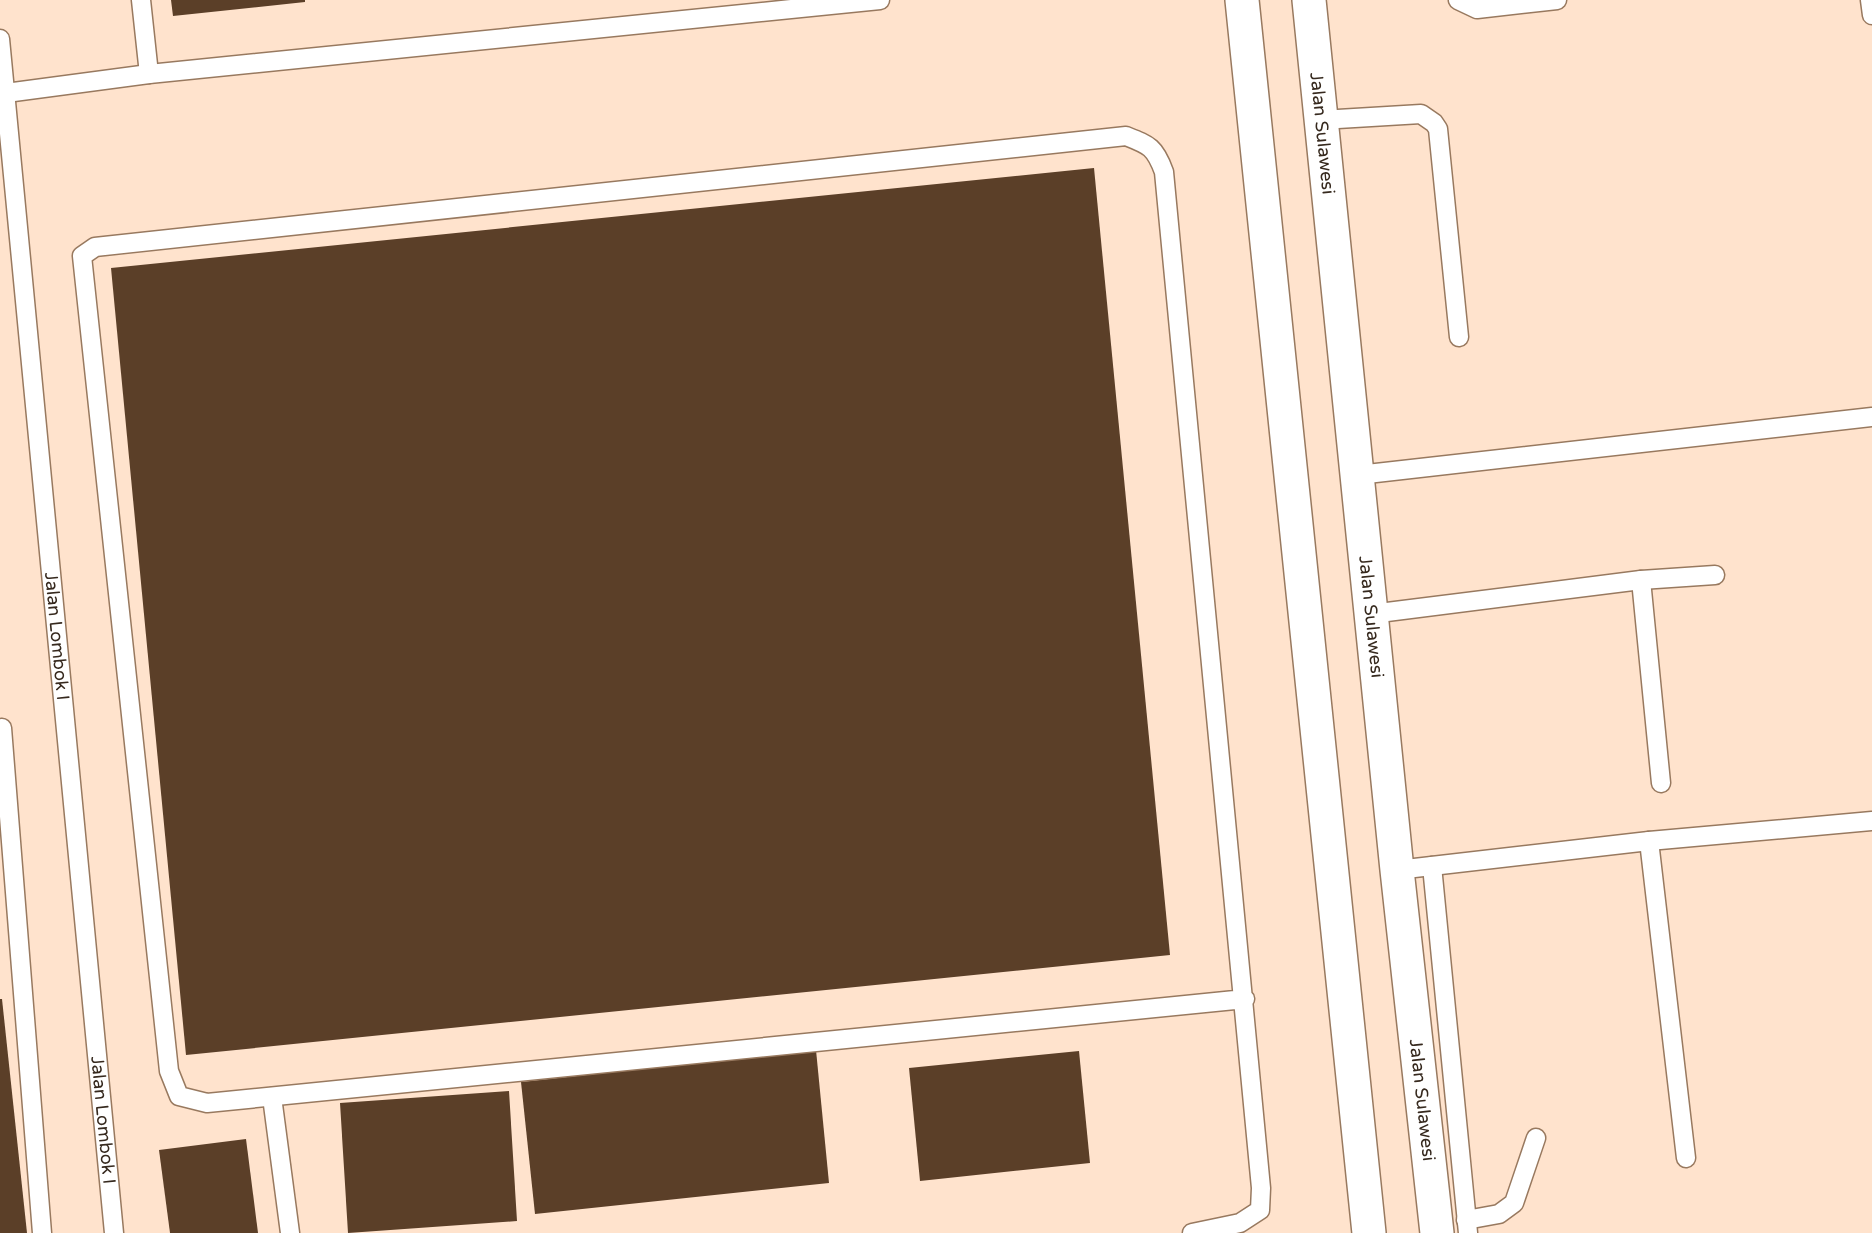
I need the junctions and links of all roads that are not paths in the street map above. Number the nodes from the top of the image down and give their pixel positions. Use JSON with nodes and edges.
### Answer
{"nodes":[{"id":1,"x":141,"y":0,"type":"edge"},
{"id":2,"x":880,"y":0,"type":"edge"},
{"id":3,"x":1242,"y":0,"type":"edge"},
{"id":4,"x":1309,"y":0,"type":"edge"},
{"id":5,"x":1458,"y":0,"type":"edge"},
{"id":6,"x":1557,"y":0,"type":"edge"},
{"id":7,"x":1870,"y":0,"type":"edge"},
{"id":8,"x":1872,"y":15,"type":"edge"},
{"id":9,"x":0,"y":39,"type":"edge"},
{"id":10,"x":149,"y":74,"type":"junction"},
{"id":11,"x":6,"y":93,"type":"junction"},
{"id":12,"x":1321,"y":120,"type":"junction"},
{"id":13,"x":1459,"y":337,"type":"dead end"},
{"id":14,"x":1872,"y":417,"type":"edge"},
{"id":15,"x":1358,"y":475,"type":"junction"},
{"id":16,"x":1715,"y":575,"type":"dead end"},
{"id":17,"x":1641,"y":580,"type":"junction"},
{"id":18,"x":1371,"y":614,"type":"junction"},
{"id":19,"x":2,"y":728,"type":"dead end"},
{"id":20,"x":1661,"y":783,"type":"dead end"},
{"id":21,"x":1872,"y":821,"type":"edge"},
{"id":22,"x":1649,"y":841,"type":"junction"},
{"id":23,"x":1432,"y":866,"type":"junction"},
{"id":24,"x":1397,"y":870,"type":"junction"},
{"id":25,"x":1245,"y":999,"type":"junction"},
{"id":26,"x":272,"y":1097,"type":"junction"},
{"id":27,"x":1536,"y":1138,"type":"dead end"},
{"id":28,"x":1686,"y":1158,"type":"dead end"},
{"id":29,"x":1457,"y":1229,"type":"edge"},
{"id":30,"x":42,"y":1233,"type":"edge"},
{"id":31,"x":114,"y":1233,"type":"edge"},
{"id":32,"x":290,"y":1233,"type":"edge"},
{"id":33,"x":1192,"y":1233,"type":"edge"},
{"id":34,"x":1369,"y":1233,"type":"edge"}],
"edges":[{"from":1,"to":10,"type":"lane"},
{"from":2,"to":10,"type":"lane"},
{"from":3,"to":34,"type":"street"},
{"from":4,"to":12,"type":"street","name":"Jalan Sulawesi"},
{"from":5,"to":6,"type":"lane"},
{"from":7,"to":8,"type":"lane"},
{"from":9,"to":11,"type":"lane","name":"Jalan Lombok I"},
{"from":10,"to":11,"type":"lane"},
{"from":11,"to":31,"type":"lane","name":"Jalan Lombok I"},
{"from":12,"to":13,"type":"lane"},
{"from":12,"to":15,"type":"street","name":"Jalan Sulawesi"},
{"from":14,"to":15,"type":"lane"},
{"from":15,"to":18,"type":"street","name":"Jalan Sulawesi"},
{"from":16,"to":17,"type":"lane"},
{"from":17,"to":18,"type":"lane"},
{"from":17,"to":20,"type":"lane"},
{"from":18,"to":24,"type":"street","name":"Jalan Sulawesi"},
{"from":19,"to":30,"type":"lane"},
{"from":21,"to":22,"type":"lane"},
{"from":22,"to":23,"type":"lane"},
{"from":22,"to":28,"type":"lane"},
{"from":23,"to":24,"type":"lane"},
{"from":23,"to":29,"type":"lane"},
{"from":24,"to":29,"type":"street","name":"Jalan Sulawesi"},
{"from":25,"to":26,"type":"lane"},
{"from":25,"to":26,"type":"lane"},
{"from":25,"to":33,"type":"lane"},
{"from":26,"to":32,"type":"lane"},
{"from":27,"to":29,"type":"lane"}]}
